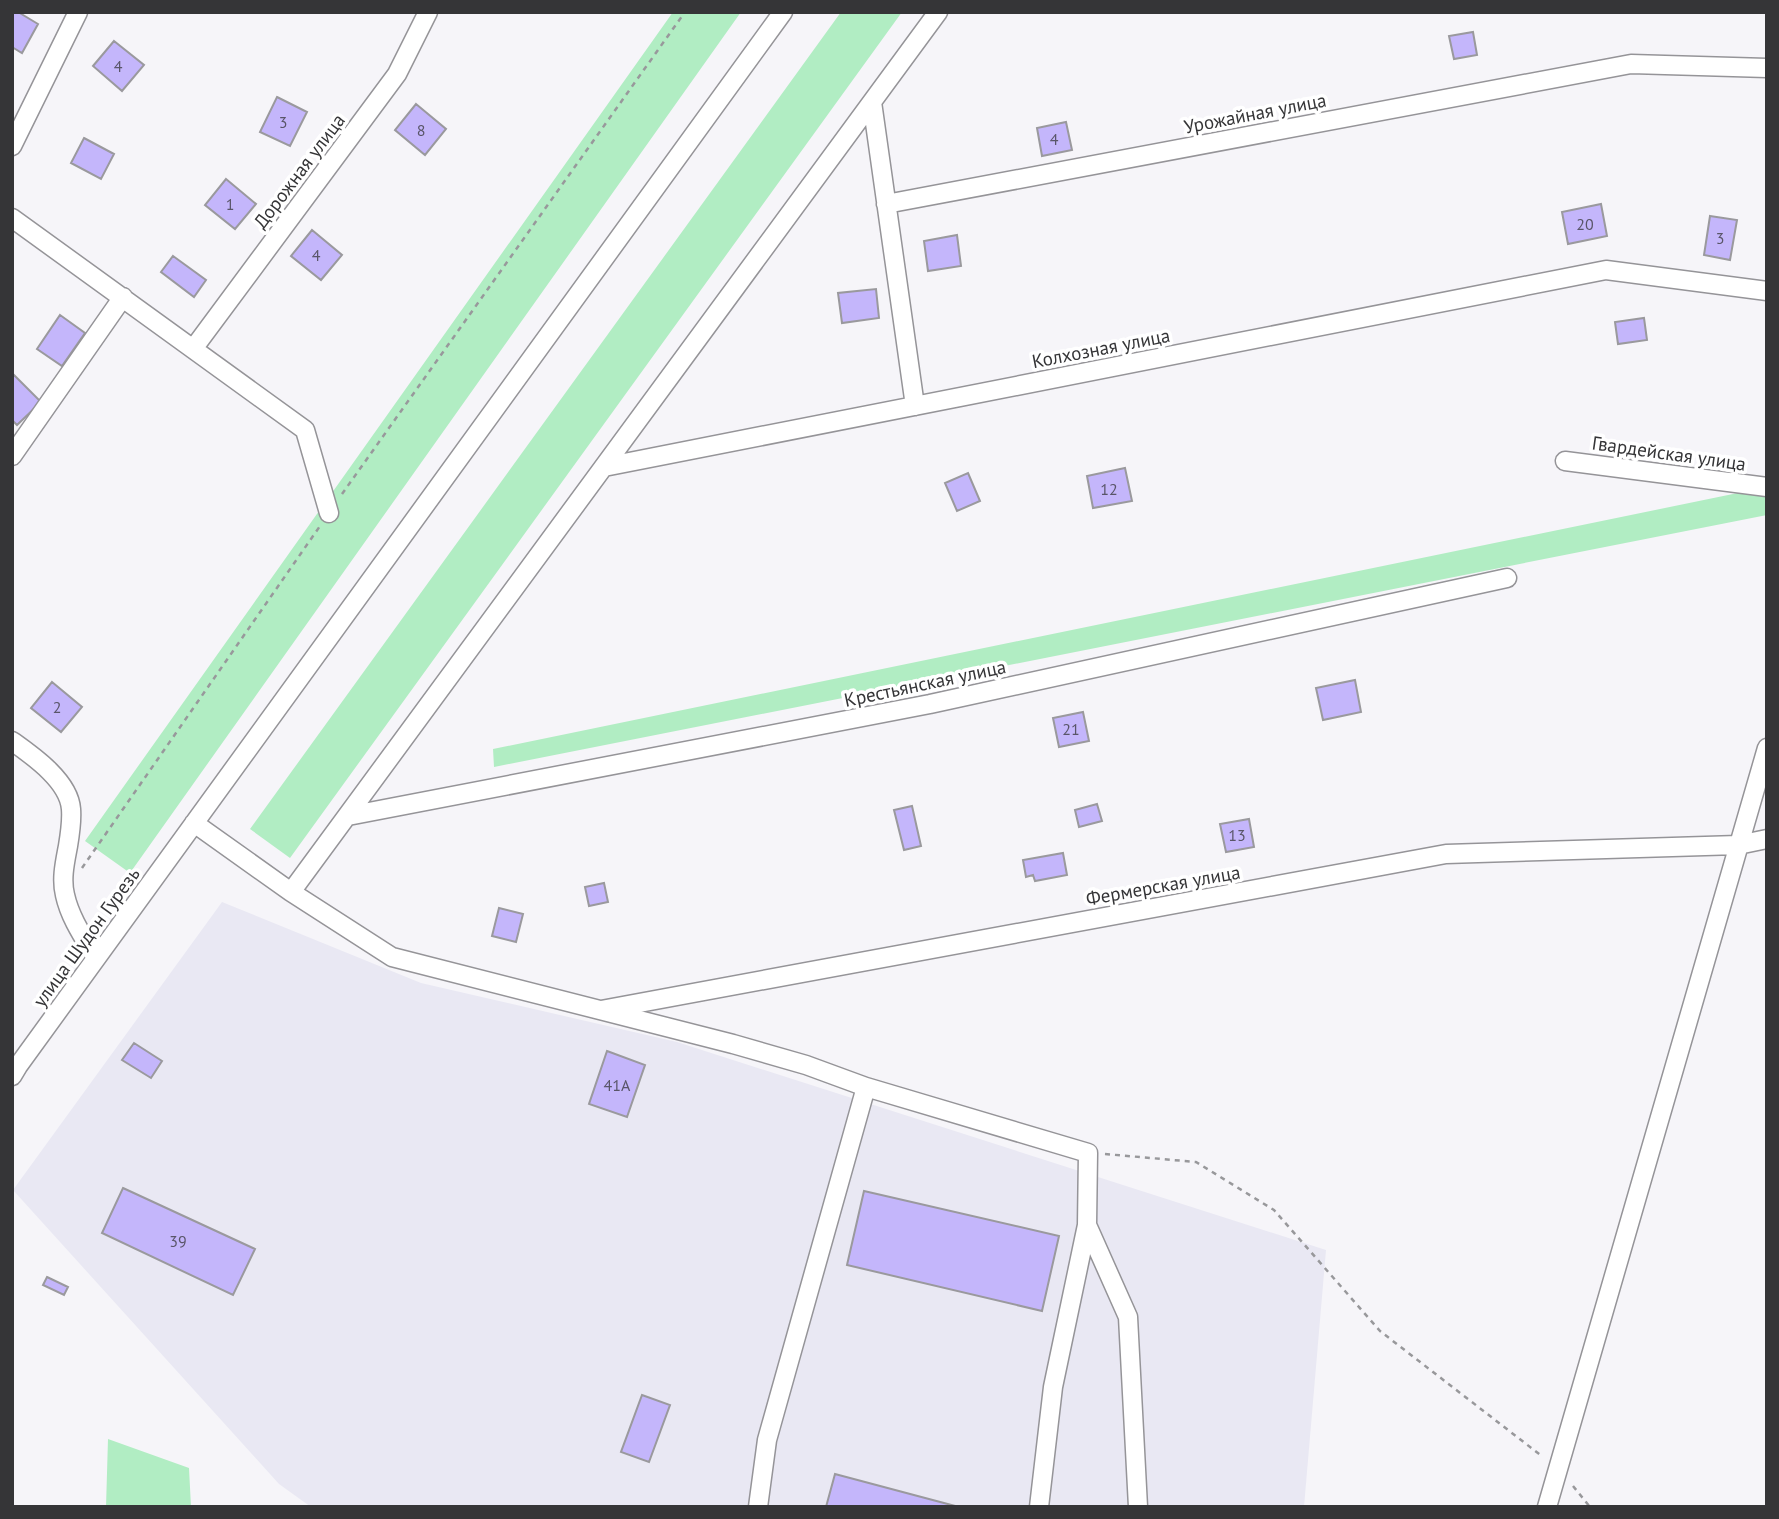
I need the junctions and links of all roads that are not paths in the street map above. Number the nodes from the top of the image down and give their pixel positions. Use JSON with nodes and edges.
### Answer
{"nodes":[{"id":1,"x":78,"y":12,"type":"edge"},
{"id":2,"x":428,"y":12,"type":"edge"},
{"id":3,"x":783,"y":12,"type":"edge"},
{"id":4,"x":938,"y":12,"type":"edge"},
{"id":5,"x":1767,"y":68,"type":"edge"},
{"id":6,"x":872,"y":102,"type":"junction"},
{"id":7,"x":12,"y":146,"type":"edge"},
{"id":8,"x":886,"y":204,"type":"junction"},
{"id":9,"x":12,"y":218,"type":"edge"},
{"id":10,"x":1767,"y":291,"type":"edge"},
{"id":11,"x":122,"y":297,"type":"junction"},
{"id":12,"x":193,"y":349,"type":"junction"},
{"id":13,"x":915,"y":406,"type":"junction"},
{"id":14,"x":12,"y":456,"type":"edge"},
{"id":15,"x":1565,"y":461,"type":"dead end"},
{"id":16,"x":604,"y":467,"type":"junction"},
{"id":17,"x":1767,"y":487,"type":"edge"},
{"id":18,"x":329,"y":513,"type":"road end"},
{"id":19,"x":1507,"y":578,"type":"dead end"},
{"id":20,"x":12,"y":741,"type":"edge"},
{"id":21,"x":1767,"y":748,"type":"edge"},
{"id":22,"x":348,"y":816,"type":"junction"},
{"id":23,"x":194,"y":823,"type":"junction"},
{"id":24,"x":1767,"y":839,"type":"edge"},
{"id":25,"x":1738,"y":845,"type":"junction"},
{"id":26,"x":290,"y":892,"type":"junction"},
{"id":27,"x":96,"y":958,"type":"junction"},
{"id":28,"x":601,"y":1010,"type":"junction"},
{"id":29,"x":12,"y":1076,"type":"edge"},
{"id":30,"x":866,"y":1087,"type":"junction"},
{"id":31,"x":1087,"y":1225,"type":"junction"},
{"id":32,"x":758,"y":1507,"type":"edge"},
{"id":33,"x":1039,"y":1507,"type":"edge"},
{"id":34,"x":1138,"y":1507,"type":"edge"},
{"id":35,"x":1547,"y":1507,"type":"edge"}],
"edges":[{"from":1,"to":7,"type":"street"},
{"from":2,"to":12,"type":"street","name":"Дорожная улица"},
{"from":3,"to":23,"type":"street","name":"улица Шудон Гурезь"},
{"from":4,"to":6,"type":"street"},
{"from":5,"to":8,"type":"street","name":"Урожайная улица"},
{"from":6,"to":8,"type":"street"},
{"from":6,"to":16,"type":"street"},
{"from":8,"to":13,"type":"street"},
{"from":9,"to":11,"type":"street"},
{"from":10,"to":13,"type":"street","name":"Колхозная улица"},
{"from":11,"to":12,"type":"street"},
{"from":11,"to":14,"type":"street"},
{"from":12,"to":18,"type":"street"},
{"from":13,"to":16,"type":"street","name":"Колхозная улица"},
{"from":15,"to":17,"type":"street","name":"Гвардейская улица"},
{"from":16,"to":22,"type":"street"},
{"from":19,"to":22,"type":"street","name":"Крестьянская улица"},
{"from":20,"to":27,"type":"street"},
{"from":21,"to":25,"type":"street"},
{"from":22,"to":26,"type":"street"},
{"from":23,"to":26,"type":"street"},
{"from":23,"to":27,"type":"street","name":"улица Шудон Гурезь"},
{"from":24,"to":25,"type":"street","name":"Фермерская улица"},
{"from":25,"to":28,"type":"street","name":"Фермерская улица"},
{"from":25,"to":35,"type":"street"},
{"from":26,"to":28,"type":"street"},
{"from":27,"to":29,"type":"street","name":"улица Шудон Гурезь"},
{"from":28,"to":30,"type":"street"},
{"from":30,"to":31,"type":"street"},
{"from":30,"to":32,"type":"street"},
{"from":31,"to":33,"type":"street"},
{"from":31,"to":34,"type":"street"}]}
